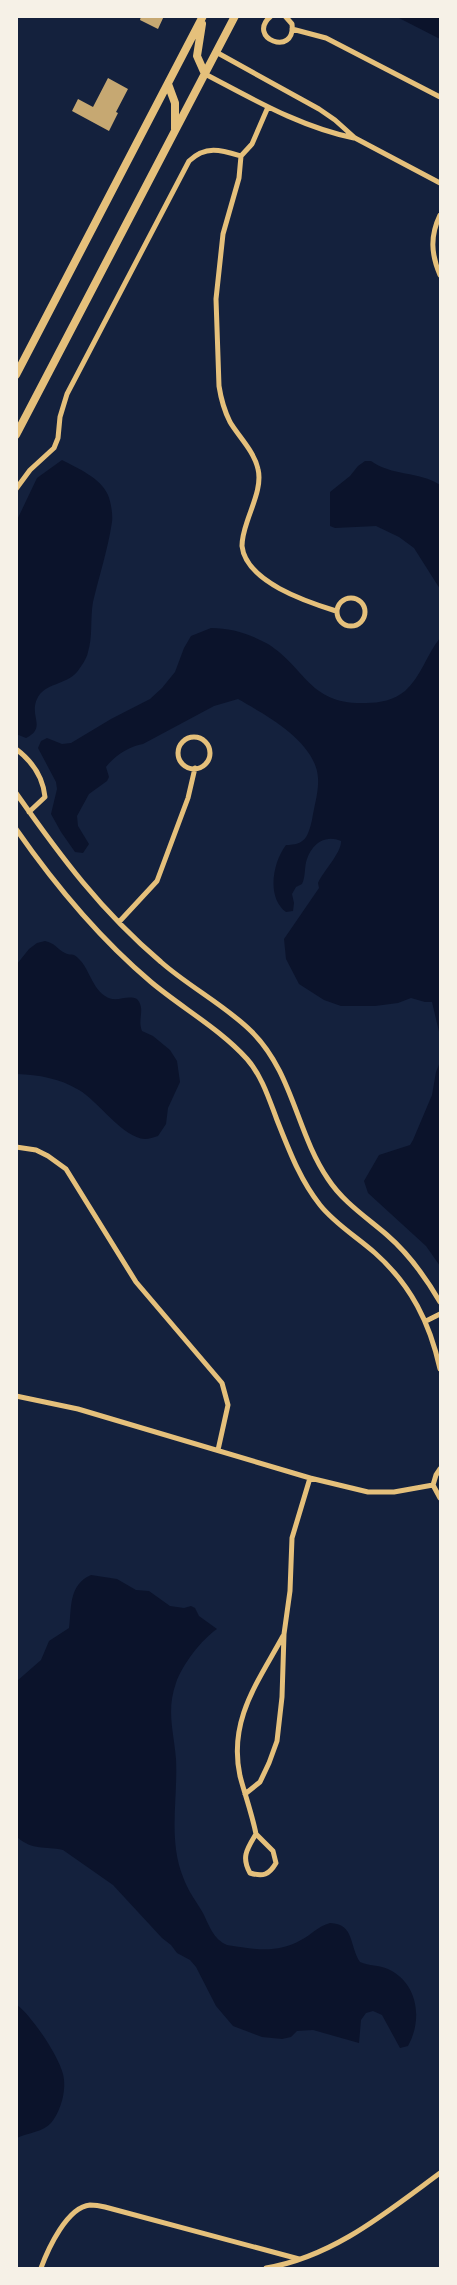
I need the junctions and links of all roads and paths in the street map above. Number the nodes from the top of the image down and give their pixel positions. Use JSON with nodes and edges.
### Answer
{"nodes":[{"id":1,"x":234,"y":16,"type":"edge"},
{"id":2,"x":271,"y":16,"type":"edge"},
{"id":3,"x":285,"y":16,"type":"edge"},
{"id":4,"x":203,"y":17,"type":"edge"},
{"id":5,"x":292,"y":29,"type":"junction"},
{"id":6,"x":216,"y":52,"type":"junction"},
{"id":7,"x":205,"y":74,"type":"junction"},
{"id":8,"x":168,"y":84,"type":"junction"},
{"id":9,"x":441,"y":97,"type":"edge"},
{"id":10,"x":268,"y":107,"type":"junction"},
{"id":11,"x":175,"y":130,"type":"junction"},
{"id":12,"x":355,"y":138,"type":"junction"},
{"id":13,"x":241,"y":156,"type":"junction"},
{"id":14,"x":441,"y":183,"type":"edge"},
{"id":15,"x":441,"y":215,"type":"edge"},
{"id":16,"x":434,"y":262,"type":"junction"},
{"id":17,"x":441,"y":268,"type":"edge"},
{"id":18,"x":441,"y":275,"type":"edge"},
{"id":19,"x":16,"y":375,"type":"edge"},
{"id":20,"x":16,"y":435,"type":"edge"},
{"id":21,"x":16,"y":489,"type":"edge"},
{"id":22,"x":336,"y":611,"type":"junction"},
{"id":23,"x":16,"y":748,"type":"edge"},
{"id":24,"x":195,"y":768,"type":"junction"},
{"id":25,"x":16,"y":793,"type":"edge"},
{"id":26,"x":29,"y":812,"type":"junction"},
{"id":27,"x":16,"y":829,"type":"edge"},
{"id":28,"x":118,"y":922,"type":"junction"},
{"id":29,"x":16,"y":1147,"type":"edge"},
{"id":30,"x":441,"y":1302,"type":"edge"},
{"id":31,"x":441,"y":1314,"type":"edge"},
{"id":32,"x":426,"y":1321,"type":"junction"},
{"id":33,"x":441,"y":1370,"type":"edge"},
{"id":34,"x":16,"y":1396,"type":"edge"},
{"id":35,"x":218,"y":1450,"type":"junction"},
{"id":36,"x":440,"y":1468,"type":"edge"},
{"id":37,"x":310,"y":1478,"type":"junction"},
{"id":38,"x":433,"y":1485,"type":"junction"},
{"id":39,"x":441,"y":1498,"type":"edge"},
{"id":40,"x":284,"y":1634,"type":"junction"},
{"id":41,"x":245,"y":1794,"type":"junction"},
{"id":42,"x":256,"y":1834,"type":"junction"},
{"id":43,"x":441,"y":2173,"type":"edge"},
{"id":44,"x":299,"y":2259,"type":"junction"},
{"id":45,"x":41,"y":2268,"type":"edge"},
{"id":46,"x":266,"y":2268,"type":"edge"}],
"edges":[{"from":1,"to":6,"type":"main road"},
{"from":2,"to":5,"type":"street"},
{"from":3,"to":5,"type":"street"},
{"from":4,"to":7,"type":"main road"},
{"from":4,"to":8,"type":"main road"},
{"from":5,"to":9,"type":"street"},
{"from":6,"to":7,"type":"main road"},
{"from":6,"to":12,"type":"street"},
{"from":7,"to":10,"type":"street"},
{"from":7,"to":11,"type":"main road"},
{"from":8,"to":11,"type":"main road"},
{"from":8,"to":19,"type":"main road"},
{"from":10,"to":12,"type":"street"},
{"from":10,"to":13,"type":"street"},
{"from":11,"to":20,"type":"main road"},
{"from":12,"to":14,"type":"street"},
{"from":13,"to":21,"type":"street"},
{"from":13,"to":22,"type":"street"},
{"from":15,"to":16,"type":"street"},
{"from":16,"to":17,"type":"street"},
{"from":16,"to":18,"type":"street"},
{"from":22,"to":22,"type":"street"},
{"from":23,"to":26,"type":"street"},
{"from":24,"to":24,"type":"street"},
{"from":24,"to":28,"type":"street"},
{"from":25,"to":26,"type":"street"},
{"from":26,"to":28,"type":"street"},
{"from":27,"to":32,"type":"street"},
{"from":28,"to":30,"type":"street"},
{"from":29,"to":35,"type":"street"},
{"from":31,"to":32,"type":"street"},
{"from":32,"to":33,"type":"street"},
{"from":34,"to":35,"type":"street"},
{"from":35,"to":37,"type":"street"},
{"from":36,"to":38,"type":"street"},
{"from":37,"to":38,"type":"street"},
{"from":37,"to":40,"type":"street"},
{"from":38,"to":39,"type":"street"},
{"from":40,"to":41,"type":"street"},
{"from":40,"to":41,"type":"street"},
{"from":41,"to":42,"type":"street"},
{"from":42,"to":42,"type":"street"},
{"from":43,"to":44,"type":"street"},
{"from":44,"to":45,"type":"street"},
{"from":44,"to":46,"type":"street"}]}
